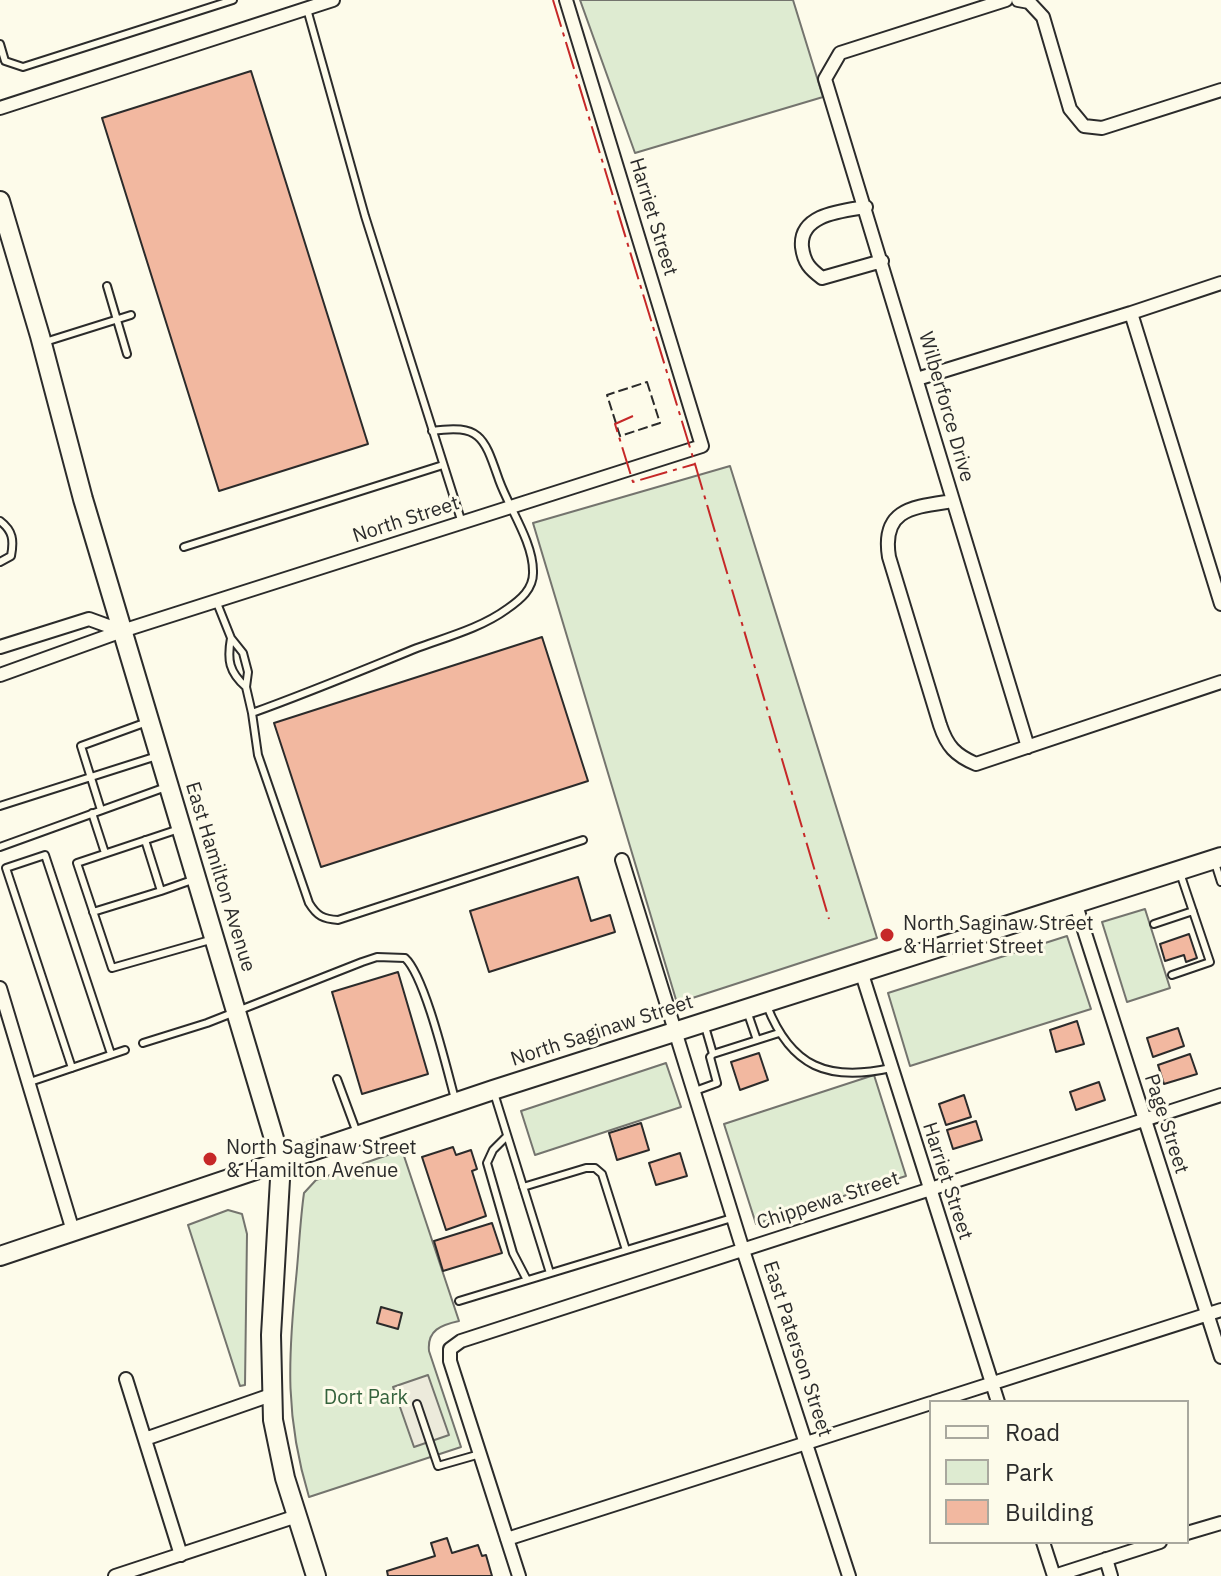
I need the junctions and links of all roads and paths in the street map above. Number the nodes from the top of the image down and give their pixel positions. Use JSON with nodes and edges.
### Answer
{"nodes":[{"id":1,"x":233,"y":0,"type":"edge"},
{"id":2,"x":333,"y":0,"type":"edge"},
{"id":3,"x":566,"y":0,"type":"edge"},
{"id":4,"x":1006,"y":0,"type":"edge"},
{"id":5,"x":1024,"y":1,"type":"edge"},
{"id":6,"x":307,"y":8,"type":"junction"},
{"id":7,"x":0,"y":44,"type":"edge"},
{"id":8,"x":1221,"y":90,"type":"edge"},
{"id":9,"x":0,"y":108,"type":"edge"},
{"id":10,"x":0,"y":201,"type":"edge"},
{"id":11,"x":866,"y":207,"type":"junction"},
{"id":12,"x":882,"y":261,"type":"junction"},
{"id":13,"x":1221,"y":283,"type":"edge"},
{"id":14,"x":107,"y":286,"type":"dead end"},
{"id":15,"x":1131,"y":313,"type":"junction"},
{"id":16,"x":131,"y":315,"type":"dead end"},
{"id":17,"x":117,"y":320,"type":"junction"},
{"id":18,"x":41,"y":343,"type":"junction"},
{"id":19,"x":127,"y":354,"type":"dead end"},
{"id":20,"x":917,"y":379,"type":"junction"},
{"id":21,"x":432,"y":431,"type":"junction"},
{"id":22,"x":702,"y":446,"type":"joint"},
{"id":23,"x":443,"y":465,"type":"junction"},
{"id":24,"x":953,"y":501,"type":"junction"},
{"id":25,"x":509,"y":507,"type":"junction"},
{"id":26,"x":0,"y":521,"type":"edge"},
{"id":27,"x":462,"y":523,"type":"junction"},
{"id":28,"x":184,"y":547,"type":"dead end"},
{"id":29,"x":0,"y":562,"type":"edge"},
{"id":30,"x":217,"y":603,"type":"junction"},
{"id":31,"x":1221,"y":604,"type":"edge"},
{"id":32,"x":122,"y":631,"type":"junction"},
{"id":33,"x":231,"y":638,"type":"junction"},
{"id":34,"x":0,"y":647,"type":"edge"},
{"id":35,"x":0,"y":675,"type":"edge"},
{"id":36,"x":1221,"y":682,"type":"edge"},
{"id":37,"x":246,"y":687,"type":"junction"},
{"id":38,"x":252,"y":713,"type":"junction"},
{"id":39,"x":150,"y":721,"type":"junction"},
{"id":40,"x":1028,"y":747,"type":"junction"},
{"id":41,"x":160,"y":755,"type":"junction"},
{"id":42,"x":92,"y":777,"type":"junction"},
{"id":43,"x":170,"y":786,"type":"junction"},
{"id":44,"x":0,"y":806,"type":"edge"},
{"id":45,"x":101,"y":810,"type":"junction"},
{"id":46,"x":92,"y":813,"type":"junction"},
{"id":47,"x":182,"y":828,"type":"junction"},
{"id":48,"x":145,"y":840,"type":"junction"},
{"id":49,"x":583,"y":840,"type":"dead end"},
{"id":50,"x":0,"y":847,"type":"edge"},
{"id":51,"x":105,"y":853,"type":"junction"},
{"id":52,"x":1217,"y":858,"type":"edge"},
{"id":53,"x":622,"y":860,"type":"dead end"},
{"id":54,"x":1179,"y":870,"type":"junction"},
{"id":55,"x":198,"y":879,"type":"junction"},
{"id":56,"x":1221,"y":882,"type":"edge"},
{"id":57,"x":161,"y":891,"type":"junction"},
{"id":58,"x":1075,"y":902,"type":"junction"},
{"id":59,"x":1193,"y":911,"type":"junction"},
{"id":60,"x":93,"y":912,"type":"junction"},
{"id":61,"x":1154,"y":924,"type":"dead end"},
{"id":62,"x":216,"y":938,"type":"junction"},
{"id":63,"x":861,"y":971,"type":"junction"},
{"id":64,"x":1172,"y":975,"type":"dead end"},
{"id":65,"x":0,"y":988,"type":"edge"},
{"id":66,"x":766,"y":1002,"type":"junction"},
{"id":67,"x":746,"y":1008,"type":"junction"},
{"id":68,"x":237,"y":1009,"type":"junction"},
{"id":69,"x":703,"y":1022,"type":"junction"},
{"id":70,"x":675,"y":1031,"type":"junction"},
{"id":71,"x":779,"y":1033,"type":"junction"},
{"id":72,"x":757,"y":1040,"type":"junction"},
{"id":73,"x":143,"y":1043,"type":"dead end"},
{"id":74,"x":125,"y":1050,"type":"dead end"},
{"id":75,"x":111,"y":1054,"type":"junction"},
{"id":76,"x":713,"y":1054,"type":"junction"},
{"id":77,"x":72,"y":1068,"type":"junction"},
{"id":78,"x":891,"y":1068,"type":"junction"},
{"id":79,"x":337,"y":1079,"type":"dead end"},
{"id":80,"x":29,"y":1083,"type":"junction"},
{"id":81,"x":493,"y":1090,"type":"junction"},
{"id":82,"x":695,"y":1091,"type":"junction"},
{"id":83,"x":1221,"y":1095,"type":"edge"},
{"id":84,"x":456,"y":1103,"type":"junction"},
{"id":85,"x":1143,"y":1121,"type":"junction"},
{"id":86,"x":507,"y":1136,"type":"junction"},
{"id":87,"x":358,"y":1137,"type":"junction"},
{"id":88,"x":281,"y":1162,"type":"junction"},
{"id":89,"x":523,"y":1187,"type":"junction"},
{"id":90,"x":929,"y":1188,"type":"junction"},
{"id":91,"x":734,"y":1218,"type":"junction"},
{"id":92,"x":73,"y":1231,"type":"junction"},
{"id":93,"x":626,"y":1250,"type":"junction"},
{"id":94,"x":743,"y":1250,"type":"junction"},
{"id":95,"x":0,"y":1256,"type":"edge"},
{"id":96,"x":550,"y":1273,"type":"junction"},
{"id":97,"x":527,"y":1280,"type":"junction"},
{"id":98,"x":459,"y":1301,"type":"dead end"},
{"id":99,"x":1221,"y":1310,"type":"edge"},
{"id":100,"x":1207,"y":1314,"type":"junction"},
{"id":101,"x":1221,"y":1357,"type":"edge"},
{"id":102,"x":126,"y":1379,"type":"dead end"},
{"id":103,"x":992,"y":1383,"type":"junction"},
{"id":104,"x":271,"y":1395,"type":"junction"},
{"id":105,"x":939,"y":1400,"type":"edge"},
{"id":106,"x":997,"y":1400,"type":"edge"},
{"id":107,"x":929,"y":1403,"type":"edge"},
{"id":108,"x":417,"y":1404,"type":"dead end"},
{"id":109,"x":145,"y":1439,"type":"junction"},
{"id":110,"x":806,"y":1443,"type":"junction"},
{"id":111,"x":480,"y":1454,"type":"junction"},
{"id":112,"x":297,"y":1516,"type":"junction"},
{"id":113,"x":1221,"y":1523,"type":"edge"},
{"id":114,"x":1189,"y":1532,"type":"edge"},
{"id":115,"x":507,"y":1539,"type":"junction"},
{"id":116,"x":1044,"y":1544,"type":"edge"},
{"id":117,"x":1154,"y":1544,"type":"edge"},
{"id":118,"x":181,"y":1555,"type":"junction"},
{"id":119,"x":1106,"y":1559,"type":"junction"},
{"id":120,"x":115,"y":1576,"type":"edge"},
{"id":121,"x":316,"y":1576,"type":"edge"},
{"id":122,"x":519,"y":1576,"type":"edge"},
{"id":123,"x":849,"y":1576,"type":"edge"},
{"id":124,"x":1054,"y":1576,"type":"edge"},
{"id":125,"x":1111,"y":1576,"type":"edge"}],
"edges":[{"from":1,"to":7,"type":"lane"},
{"from":2,"to":6,"type":"street"},
{"from":3,"to":22,"type":"street","name":"Harriet Street"},
{"from":4,"to":11,"type":"street","name":"Wilberforce Drive"},
{"from":5,"to":8,"type":"street"},
{"from":6,"to":9,"type":"street"},
{"from":6,"to":21,"type":"lane"},
{"from":10,"to":18,"type":"main road","name":"East Hamilton Avenue"},
{"from":11,"to":12,"type":"street","name":"Wilberforce Drive"},
{"from":11,"to":12,"type":"street"},
{"from":12,"to":20,"type":"street","name":"Wilberforce Drive"},
{"from":13,"to":15,"type":"street"},
{"from":14,"to":17,"type":"lane"},
{"from":15,"to":20,"type":"street"},
{"from":15,"to":31,"type":"street"},
{"from":16,"to":17,"type":"lane"},
{"from":17,"to":18,"type":"lane"},
{"from":17,"to":19,"type":"lane"},
{"from":18,"to":32,"type":"main road","name":"East Hamilton Avenue"},
{"from":20,"to":24,"type":"street","name":"Wilberforce Drive"},
{"from":21,"to":23,"type":"lane"},
{"from":21,"to":25,"type":"lane"},
{"from":22,"to":25,"type":"street","name":"North Street"},
{"from":23,"to":27,"type":"lane"},
{"from":23,"to":28,"type":"lane"},
{"from":24,"to":40,"type":"street","name":"Wilberforce Drive"},
{"from":24,"to":40,"type":"street"},
{"from":25,"to":27,"type":"street","name":"North Street"},
{"from":25,"to":38,"type":"lane"},
{"from":26,"to":29,"type":"lane"},
{"from":27,"to":30,"type":"street","name":"North Street"},
{"from":30,"to":32,"type":"street","name":"North Street"},
{"from":30,"to":33,"type":"lane"},
{"from":32,"to":34,"type":"street"},
{"from":32,"to":35,"type":"street","name":"North Street"},
{"from":32,"to":39,"type":"main road","name":"East Hamilton Avenue"},
{"from":33,"to":37,"type":"lane"},
{"from":33,"to":37,"type":"lane"},
{"from":36,"to":40,"type":"street"},
{"from":37,"to":38,"type":"lane"},
{"from":38,"to":49,"type":"lane"},
{"from":39,"to":41,"type":"main road","name":"East Hamilton Avenue"},
{"from":39,"to":42,"type":"lane"},
{"from":41,"to":42,"type":"lane"},
{"from":41,"to":43,"type":"main road","name":"East Hamilton Avenue"},
{"from":42,"to":44,"type":"lane"},
{"from":42,"to":45,"type":"lane"},
{"from":43,"to":45,"type":"lane"},
{"from":43,"to":47,"type":"main road","name":"East Hamilton Avenue"},
{"from":45,"to":46,"type":"lane"},
{"from":46,"to":50,"type":"lane"},
{"from":46,"to":51,"type":"lane"},
{"from":47,"to":48,"type":"lane"},
{"from":47,"to":55,"type":"main road","name":"East Hamilton Avenue"},
{"from":48,"to":51,"type":"lane"},
{"from":48,"to":57,"type":"lane"},
{"from":51,"to":60,"type":"lane"},
{"from":52,"to":54,"type":"main road","name":"North Saginaw Street"},
{"from":52,"to":56,"type":"lane"},
{"from":53,"to":70,"type":"street","name":"East Paterson Street"},
{"from":54,"to":58,"type":"main road","name":"North Saginaw Street"},
{"from":54,"to":59,"type":"lane"},
{"from":55,"to":57,"type":"lane"},
{"from":55,"to":62,"type":"main road","name":"East Hamilton Avenue"},
{"from":57,"to":60,"type":"lane"},
{"from":58,"to":63,"type":"main road","name":"North Saginaw Street"},
{"from":58,"to":85,"type":"street","name":"Page Street"},
{"from":59,"to":61,"type":"lane"},
{"from":59,"to":64,"type":"lane"},
{"from":60,"to":62,"type":"lane"},
{"from":62,"to":68,"type":"main road","name":"East Hamilton Avenue"},
{"from":63,"to":66,"type":"main road","name":"North Saginaw Street"},
{"from":63,"to":78,"type":"street","name":"Harriet Street"},
{"from":65,"to":80,"type":"street"},
{"from":66,"to":67,"type":"main road","name":"North Saginaw Street"},
{"from":66,"to":71,"type":"lane"},
{"from":67,"to":69,"type":"main road","name":"North Saginaw Street"},
{"from":67,"to":72,"type":"lane"},
{"from":68,"to":73,"type":"lane"},
{"from":68,"to":84,"type":"lane"},
{"from":68,"to":88,"type":"main road","name":"East Hamilton Avenue"},
{"from":69,"to":70,"type":"main road","name":"North Saginaw Street"},
{"from":69,"to":76,"type":"lane"},
{"from":70,"to":81,"type":"main road","name":"North Saginaw Street"},
{"from":70,"to":82,"type":"street","name":"East Paterson Street"},
{"from":71,"to":72,"type":"lane"},
{"from":71,"to":78,"type":"lane"},
{"from":72,"to":76,"type":"lane"},
{"from":74,"to":75,"type":"lane"},
{"from":75,"to":77,"type":"lane"},
{"from":75,"to":77,"type":"lane"},
{"from":76,"to":82,"type":"lane"},
{"from":77,"to":80,"type":"lane"},
{"from":78,"to":90,"type":"street","name":"Harriet Street"},
{"from":79,"to":87,"type":"lane"},
{"from":80,"to":92,"type":"street"},
{"from":81,"to":84,"type":"main road","name":"North Saginaw Street"},
{"from":81,"to":86,"type":"lane"},
{"from":82,"to":91,"type":"street","name":"East Paterson Street"},
{"from":83,"to":85,"type":"street","name":"Chippewa Street"},
{"from":84,"to":87,"type":"main road","name":"North Saginaw Street"},
{"from":85,"to":90,"type":"street","name":"Chippewa Street"},
{"from":85,"to":100,"type":"street","name":"Page Street"},
{"from":86,"to":89,"type":"lane"},
{"from":86,"to":97,"type":"lane"},
{"from":87,"to":88,"type":"main road","name":"North Saginaw Street"},
{"from":88,"to":92,"type":"main road","name":"North Saginaw Street"},
{"from":88,"to":104,"type":"main road","name":"East Hamilton Avenue"},
{"from":89,"to":93,"type":"lane"},
{"from":89,"to":96,"type":"lane"},
{"from":90,"to":94,"type":"street","name":"Chippewa Street"},
{"from":90,"to":103,"type":"street","name":"Harriet Street"},
{"from":91,"to":93,"type":"lane"},
{"from":91,"to":94,"type":"street","name":"East Paterson Street"},
{"from":92,"to":95,"type":"main road","name":"North Saginaw Street"},
{"from":93,"to":96,"type":"lane"},
{"from":94,"to":110,"type":"street","name":"East Paterson Street"},
{"from":94,"to":111,"type":"street","name":"Chippewa Street"},
{"from":96,"to":97,"type":"lane"},
{"from":97,"to":98,"type":"lane"},
{"from":99,"to":100,"type":"street"},
{"from":100,"to":101,"type":"street","name":"Page Street"},
{"from":100,"to":103,"type":"street"},
{"from":102,"to":109,"type":"street"},
{"from":103,"to":105,"type":"street"},
{"from":103,"to":106,"type":"street","name":"Harriet Street"},
{"from":104,"to":109,"type":"street"},
{"from":104,"to":112,"type":"main road","name":"East Hamilton Avenue"},
{"from":107,"to":110,"type":"street"},
{"from":108,"to":111,"type":"lane"},
{"from":109,"to":118,"type":"street"},
{"from":110,"to":115,"type":"street"},
{"from":110,"to":123,"type":"street","name":"East Paterson Street"},
{"from":111,"to":115,"type":"street"},
{"from":112,"to":118,"type":"street"},
{"from":112,"to":121,"type":"main road","name":"East Hamilton Avenue"},
{"from":113,"to":114,"type":"street"},
{"from":115,"to":122,"type":"street"},
{"from":116,"to":124,"type":"street"},
{"from":117,"to":119,"type":"street"},
{"from":118,"to":120,"type":"street"},
{"from":119,"to":124,"type":"street"},
{"from":119,"to":125,"type":"street"}]}
